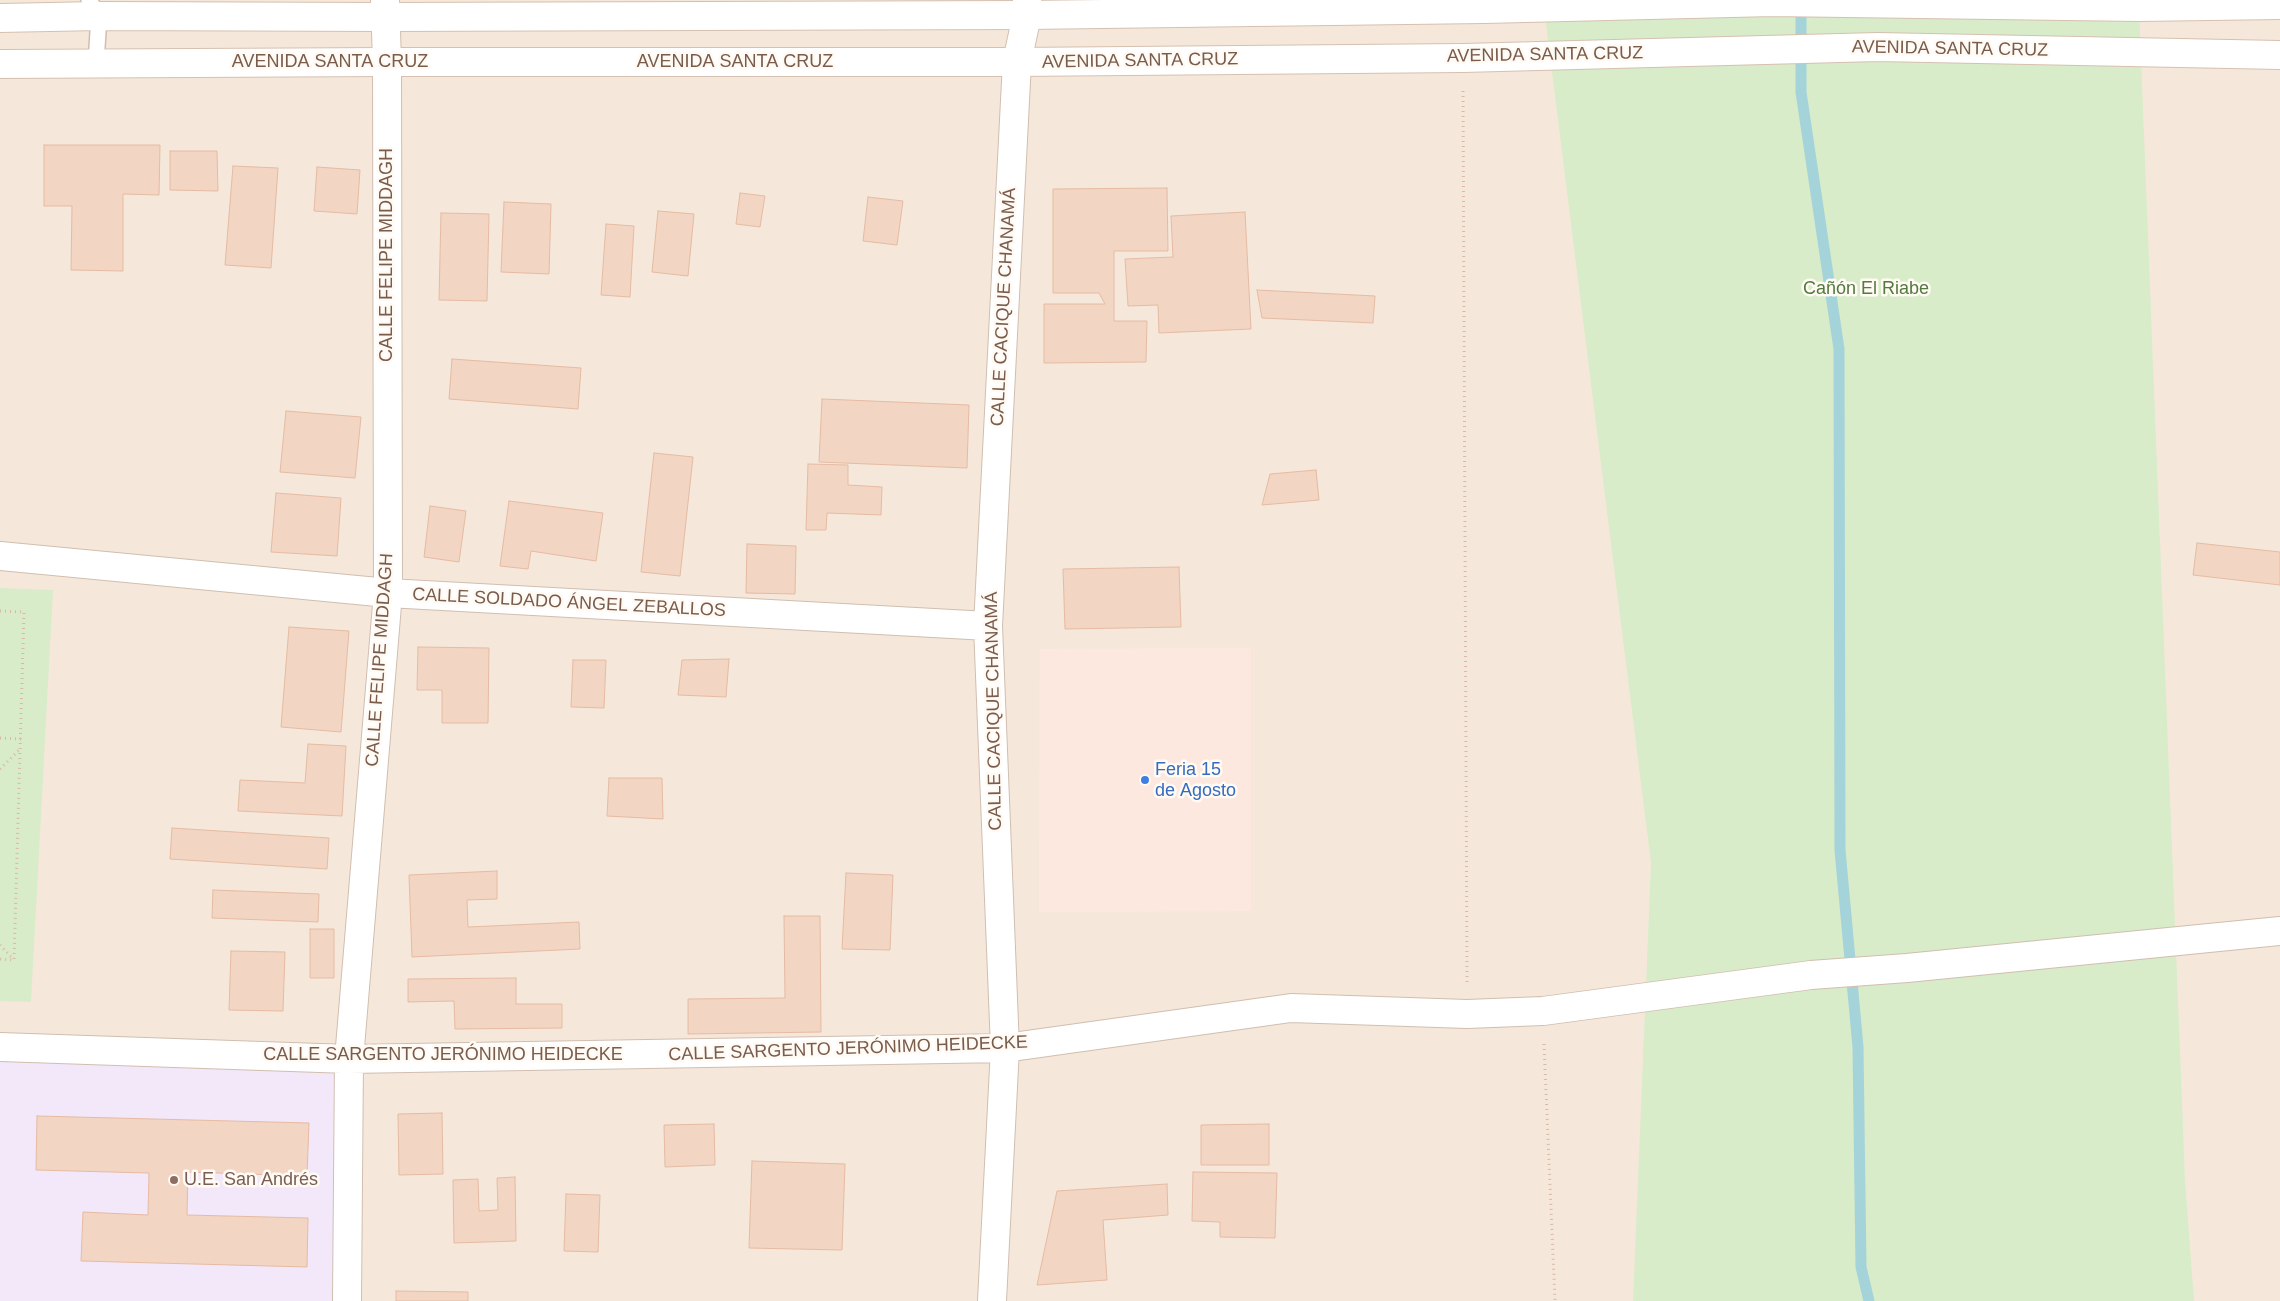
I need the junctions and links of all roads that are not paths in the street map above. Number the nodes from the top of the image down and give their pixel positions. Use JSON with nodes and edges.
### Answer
{"nodes":[{"id":1,"x":1481,"y":4,"type":"edge"},
{"id":2,"x":2280,"y":6,"type":"edge"},
{"id":3,"x":94,"y":8,"type":"edge"},
{"id":4,"x":1027,"y":8,"type":"edge"},
{"id":5,"x":384,"y":9,"type":"edge"},
{"id":6,"x":0,"y":18,"type":"edge"},
{"id":7,"x":2280,"y":55,"type":"edge"},
{"id":8,"x":387,"y":62,"type":"junction"},
{"id":9,"x":1016,"y":62,"type":"junction"},
{"id":10,"x":96,"y":63,"type":"junction"},
{"id":11,"x":0,"y":64,"type":"edge"},
{"id":12,"x":0,"y":556,"type":"edge"},
{"id":13,"x":388,"y":593,"type":"junction"},
{"id":14,"x":988,"y":626,"type":"junction"},
{"id":15,"x":2280,"y":931,"type":"edge"},
{"id":16,"x":0,"y":1046,"type":"edge"},
{"id":17,"x":1006,"y":1048,"type":"junction"},
{"id":18,"x":349,"y":1059,"type":"junction"},
{"id":19,"x":347,"y":1301,"type":"edge"},
{"id":20,"x":992,"y":1301,"type":"edge"}],
"edges":[{"from":1,"to":2,"type":"street"},
{"from":1,"to":4,"type":"street"},
{"from":3,"to":5,"type":"street"},
{"from":3,"to":6,"type":"street"},
{"from":3,"to":10,"type":"lane"},
{"from":4,"to":5,"type":"street"},
{"from":4,"to":9,"type":"street","name":"CALLE CACIQUE CHANAMÁ"},
{"from":5,"to":8,"type":"street","name":"CALLE FELIPE MIDDAGH"},
{"from":7,"to":9,"type":"street","name":"AVENIDA SANTA CRUZ"},
{"from":8,"to":9,"type":"street","name":"AVENIDA SANTA CRUZ"},
{"from":8,"to":10,"type":"street","name":"AVENIDA SANTA CRUZ"},
{"from":8,"to":13,"type":"street","name":"CALLE FELIPE MIDDAGH"},
{"from":9,"to":14,"type":"street","name":"CALLE CACIQUE CHANAMÁ"},
{"from":10,"to":11,"type":"street","name":"AVENIDA SANTA CRUZ"},
{"from":12,"to":13,"type":"street","name":"CALLE SOLDADO ÁNGEL ZEBALLOS"},
{"from":13,"to":14,"type":"street","name":"CALLE SOLDADO ÁNGEL ZEBALLOS"},
{"from":13,"to":18,"type":"street","name":"CALLE FELIPE MIDDAGH"},
{"from":14,"to":17,"type":"street","name":"CALLE CACIQUE CHANAMÁ"},
{"from":15,"to":17,"type":"street","name":"CALLE SARGENTO JERÓNIMO HEIDECKE"},
{"from":16,"to":18,"type":"street","name":"CALLE SARGENTO JERÓNIMO HEIDECKE"},
{"from":17,"to":18,"type":"street","name":"CALLE SARGENTO JERÓNIMO HEIDECKE"},
{"from":17,"to":20,"type":"street","name":"CALLE CACIQUE CHANAMÁ"},
{"from":18,"to":19,"type":"street","name":"CALLE FELIPE MIDDAGH"}]}
